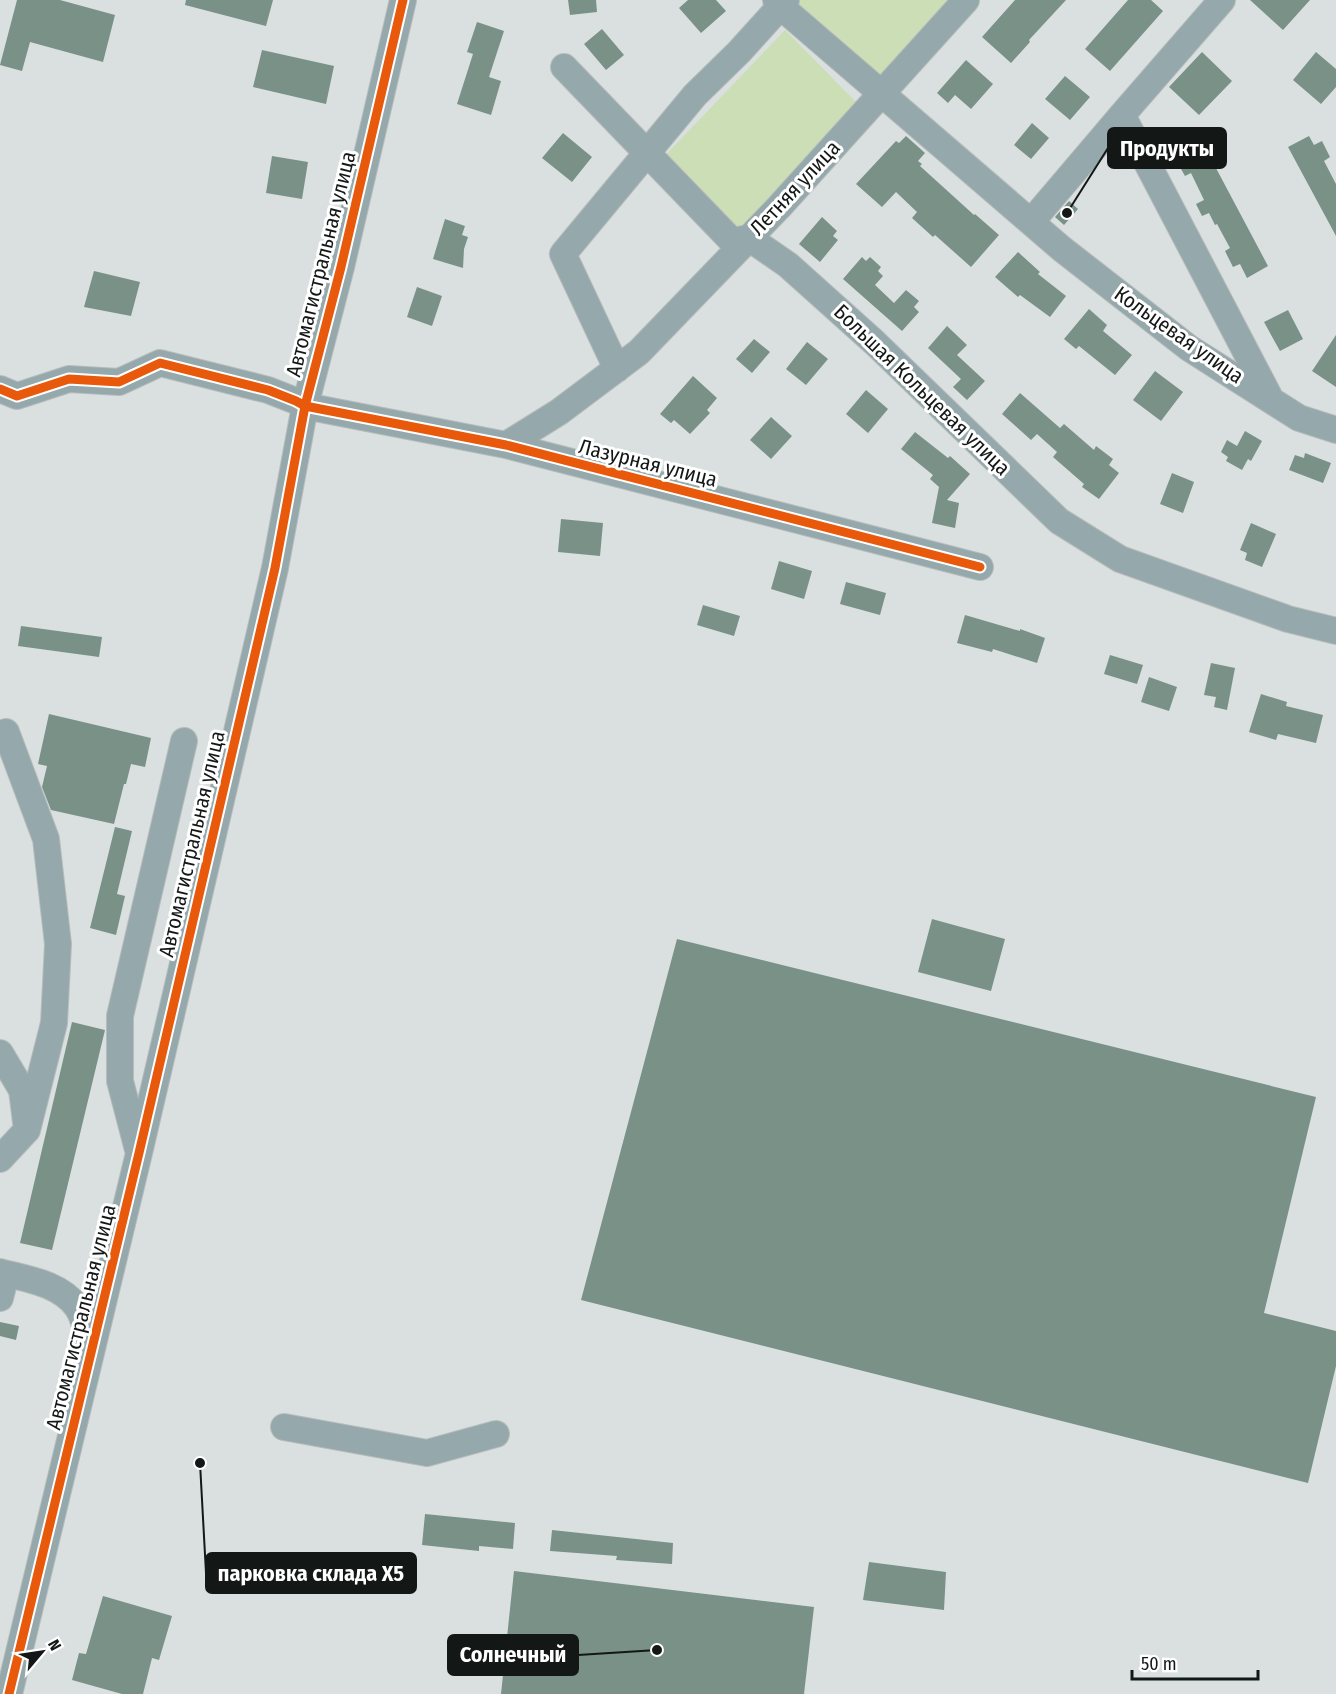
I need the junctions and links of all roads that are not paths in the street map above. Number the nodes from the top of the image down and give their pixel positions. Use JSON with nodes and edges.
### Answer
{"nodes":[{"id":1,"x":403,"y":0,"type":"edge"},
{"id":2,"x":966,"y":0,"type":"edge"},
{"id":3,"x":1222,"y":0,"type":"edge"},
{"id":4,"x":781,"y":2,"type":"edge"},
{"id":5,"x":564,"y":67,"type":"dead end"},
{"id":6,"x":882,"y":94,"type":"junction"},
{"id":7,"x":1122,"y":115,"type":"junction"},
{"id":8,"x":647,"y":152,"type":"junction"},
{"id":9,"x":1031,"y":222,"type":"junction"},
{"id":10,"x":749,"y":238,"type":"junction"},
{"id":11,"x":617,"y":369,"type":"junction"},
{"id":12,"x":0,"y":389,"type":"edge"},
{"id":13,"x":1270,"y":398,"type":"junction"},
{"id":14,"x":305,"y":406,"type":"junction"},
{"id":15,"x":1336,"y":430,"type":"edge"},
{"id":16,"x":506,"y":445,"type":"junction"},
{"id":17,"x":980,"y":567,"type":"dead end"},
{"id":18,"x":1336,"y":631,"type":"edge"},
{"id":19,"x":6,"y":732,"type":"dead end"},
{"id":20,"x":184,"y":741,"type":"dead end"},
{"id":21,"x":0,"y":1053,"type":"edge"},
{"id":22,"x":27,"y":1130,"type":"junction"},
{"id":23,"x":139,"y":1153,"type":"junction"},
{"id":24,"x":0,"y":1159,"type":"edge"},
{"id":25,"x":3,"y":1273,"type":"edge"},
{"id":26,"x":0,"y":1298,"type":"edge"},
{"id":27,"x":91,"y":1350,"type":"junction"},
{"id":28,"x":284,"y":1427,"type":"dead end"},
{"id":29,"x":496,"y":1434,"type":"dead end"},
{"id":30,"x":9,"y":1694,"type":"edge"}],
"edges":[{"from":1,"to":14,"type":"street","name":"Автомагистральная улица"},
{"from":2,"to":6,"type":"street","name":"Летняя улица"},
{"from":3,"to":7,"type":"street"},
{"from":4,"to":6,"type":"street","name":"Кольцевая улица"},
{"from":4,"to":8,"type":"street"},
{"from":5,"to":8,"type":"street","name":"Большая Кольцевая улица"},
{"from":6,"to":9,"type":"street","name":"Кольцевая улица"},
{"from":6,"to":10,"type":"street","name":"Летняя улица"},
{"from":7,"to":9,"type":"street"},
{"from":7,"to":13,"type":"street"},
{"from":8,"to":10,"type":"street","name":"Большая Кольцевая улица"},
{"from":8,"to":11,"type":"street"},
{"from":9,"to":13,"type":"street","name":"Кольцевая улица"},
{"from":10,"to":11,"type":"street","name":"Летняя улица"},
{"from":10,"to":18,"type":"street","name":"Большая Кольцевая улица"},
{"from":11,"to":16,"type":"street","name":"Летняя улица"},
{"from":12,"to":14,"type":"street","name":"Лазурная улица"},
{"from":13,"to":15,"type":"street","name":"Кольцевая улица"},
{"from":14,"to":16,"type":"street","name":"Лазурная улица"},
{"from":14,"to":23,"type":"street","name":"Автомагистральная улица"},
{"from":16,"to":17,"type":"street","name":"Лазурная улица"},
{"from":19,"to":22,"type":"street"},
{"from":20,"to":23,"type":"street"},
{"from":21,"to":22,"type":"street"},
{"from":22,"to":24,"type":"street"},
{"from":23,"to":27,"type":"street","name":"Автомагистральная улица"},
{"from":25,"to":26,"type":"street"},
{"from":25,"to":27,"type":"street"},
{"from":27,"to":30,"type":"street","name":"Автомагистральная улица"},
{"from":28,"to":29,"type":"street"}]}
